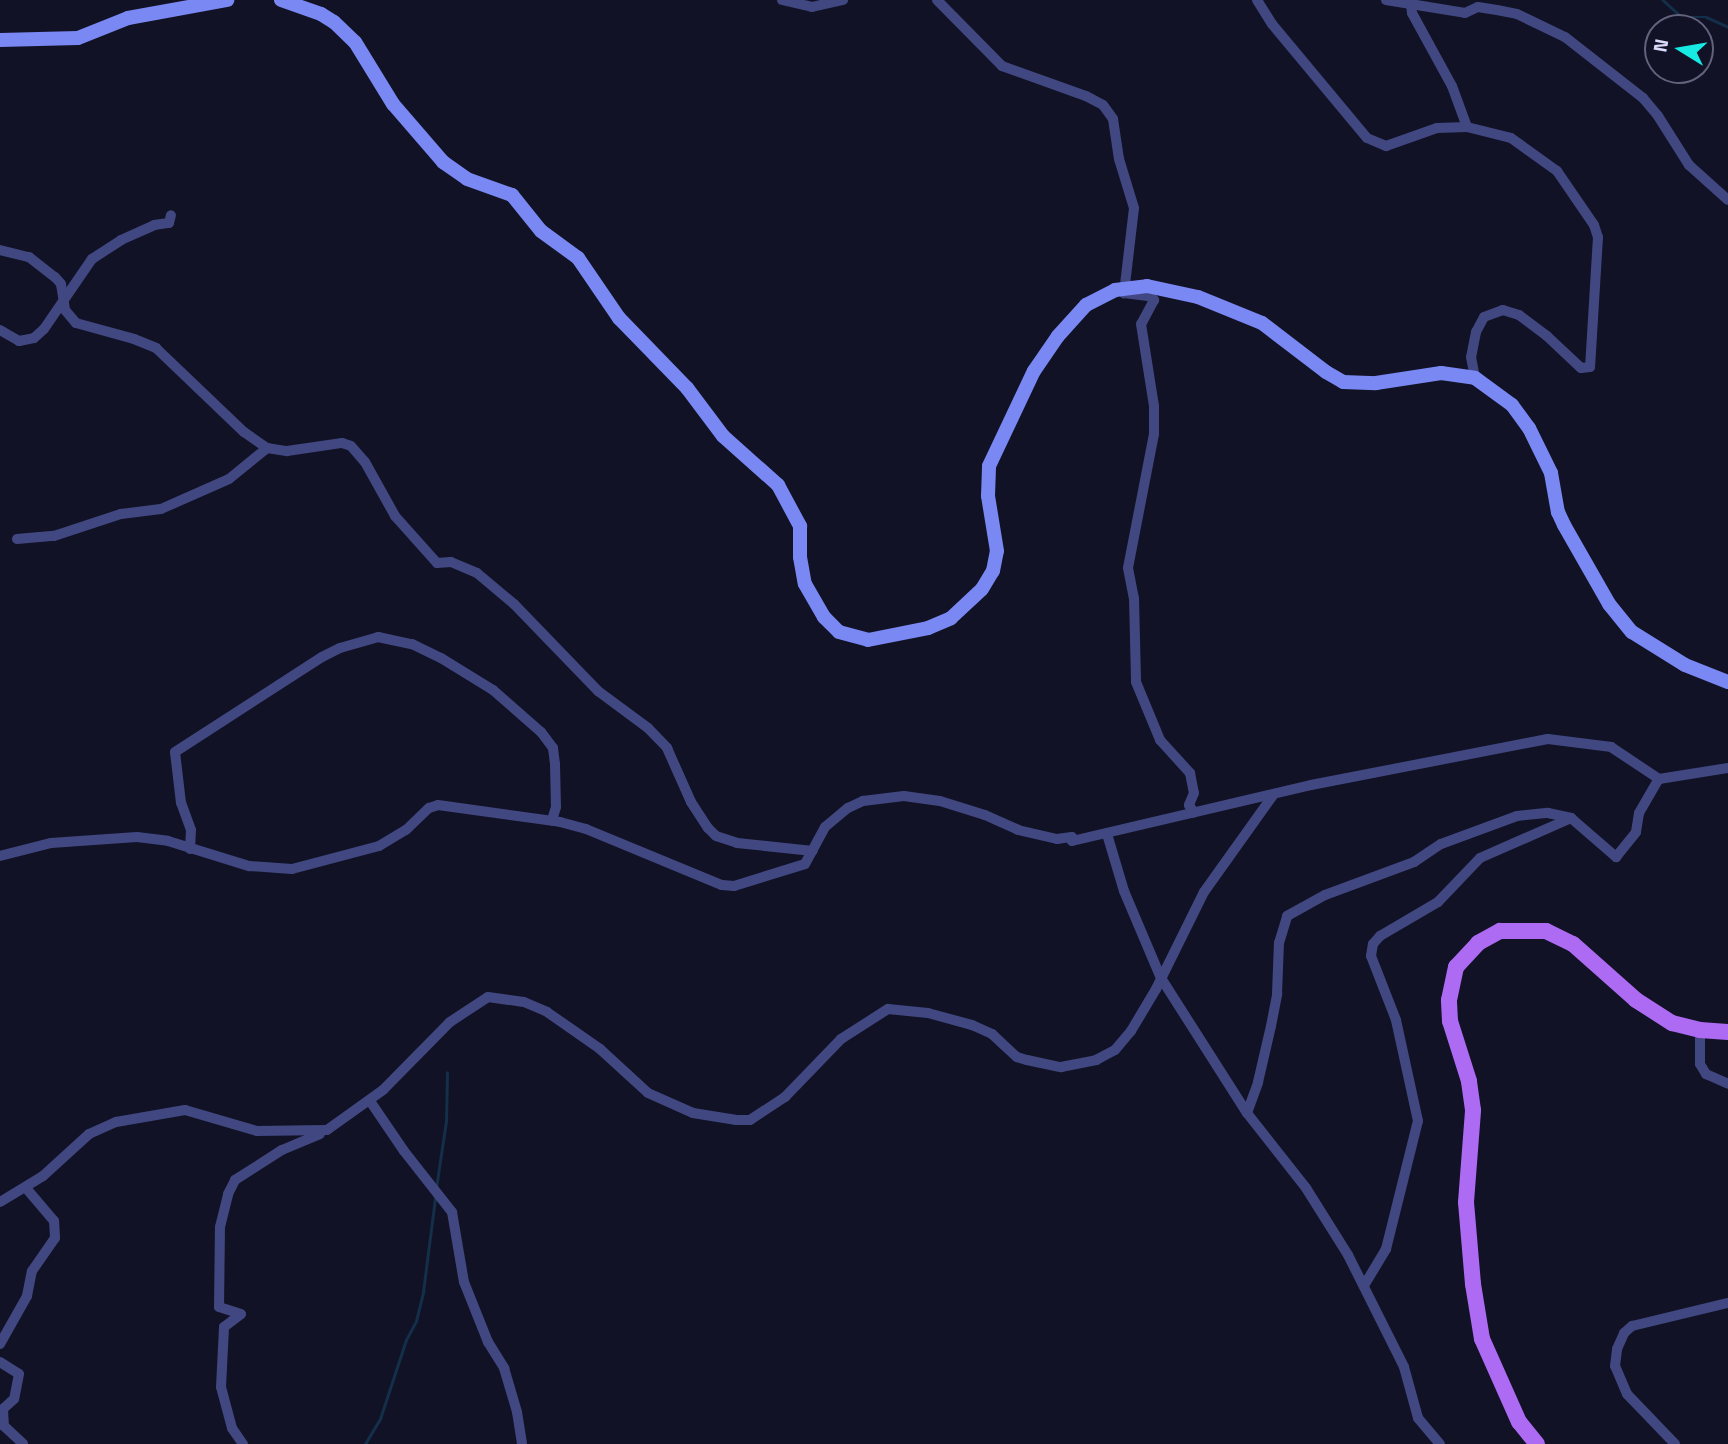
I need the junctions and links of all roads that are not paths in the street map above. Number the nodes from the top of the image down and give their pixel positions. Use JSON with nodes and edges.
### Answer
{"nodes":[{"id":1,"x":227,"y":0,"type":"edge"},
{"id":2,"x":281,"y":0,"type":"edge"},
{"id":3,"x":782,"y":0,"type":"edge"},
{"id":4,"x":843,"y":0,"type":"edge"},
{"id":5,"x":937,"y":0,"type":"edge"},
{"id":6,"x":1257,"y":0,"type":"edge"},
{"id":7,"x":1387,"y":0,"type":"edge"},
{"id":8,"x":1411,"y":4,"type":"junction"},
{"id":9,"x":0,"y":40,"type":"edge"},
{"id":10,"x":1467,"y":127,"type":"junction"},
{"id":11,"x":1728,"y":200,"type":"edge"},
{"id":12,"x":172,"y":215,"type":"dead end"},
{"id":13,"x":0,"y":250,"type":"edge"},
{"id":14,"x":1123,"y":287,"type":"junction"},
{"id":15,"x":62,"y":300,"type":"junction"},
{"id":16,"x":0,"y":330,"type":"edge"},
{"id":17,"x":1475,"y":378,"type":"junction"},
{"id":18,"x":267,"y":448,"type":"junction"},
{"id":19,"x":17,"y":539,"type":"dead end"},
{"id":20,"x":1728,"y":682,"type":"edge"},
{"id":21,"x":1728,"y":768,"type":"edge"},
{"id":22,"x":1659,"y":779,"type":"junction"},
{"id":23,"x":1274,"y":794,"type":"junction"},
{"id":24,"x":1194,"y":813,"type":"junction"},
{"id":25,"x":1571,"y":818,"type":"junction"},
{"id":26,"x":552,"y":820,"type":"junction"},
{"id":27,"x":1107,"y":834,"type":"junction"},
{"id":28,"x":190,"y":849,"type":"junction"},
{"id":29,"x":813,"y":851,"type":"junction"},
{"id":30,"x":0,"y":856,"type":"edge"},
{"id":31,"x":1161,"y":978,"type":"junction"},
{"id":32,"x":1700,"y":1030,"type":"junction"},
{"id":33,"x":1728,"y":1031,"type":"edge"},
{"id":34,"x":1728,"y":1084,"type":"edge"},
{"id":35,"x":370,"y":1101,"type":"junction"},
{"id":36,"x":1247,"y":1113,"type":"junction"},
{"id":37,"x":327,"y":1130,"type":"junction"},
{"id":38,"x":26,"y":1188,"type":"junction"},
{"id":39,"x":0,"y":1202,"type":"edge"},
{"id":40,"x":1365,"y":1284,"type":"junction"},
{"id":41,"x":1728,"y":1303,"type":"edge"},
{"id":42,"x":0,"y":1344,"type":"edge"},
{"id":43,"x":0,"y":1362,"type":"edge"},
{"id":44,"x":23,"y":1444,"type":"edge"},
{"id":45,"x":243,"y":1444,"type":"edge"},
{"id":46,"x":522,"y":1444,"type":"edge"},
{"id":47,"x":1440,"y":1444,"type":"edge"},
{"id":48,"x":1537,"y":1444,"type":"edge"},
{"id":49,"x":1675,"y":1444,"type":"edge"}],
"edges":[{"from":1,"to":9,"type":"main road"},
{"from":2,"to":14,"type":"main road"},
{"from":3,"to":4,"type":"street"},
{"from":5,"to":14,"type":"street"},
{"from":6,"to":10,"type":"street"},
{"from":7,"to":8,"type":"street"},
{"from":8,"to":10,"type":"street"},
{"from":8,"to":11,"type":"street"},
{"from":10,"to":17,"type":"street"},
{"from":12,"to":15,"type":"street"},
{"from":13,"to":15,"type":"street"},
{"from":14,"to":17,"type":"main road"},
{"from":14,"to":24,"type":"street"},
{"from":15,"to":16,"type":"street"},
{"from":15,"to":18,"type":"street"},
{"from":17,"to":20,"type":"main road"},
{"from":18,"to":19,"type":"street"},
{"from":18,"to":29,"type":"street"},
{"from":21,"to":22,"type":"street"},
{"from":22,"to":23,"type":"street"},
{"from":22,"to":25,"type":"street"},
{"from":23,"to":24,"type":"street"},
{"from":23,"to":31,"type":"street"},
{"from":24,"to":27,"type":"street"},
{"from":25,"to":36,"type":"street"},
{"from":25,"to":40,"type":"street"},
{"from":26,"to":28,"type":"street"},
{"from":26,"to":28,"type":"street"},
{"from":26,"to":29,"type":"street"},
{"from":27,"to":29,"type":"street"},
{"from":27,"to":31,"type":"street"},
{"from":28,"to":30,"type":"street"},
{"from":31,"to":35,"type":"street"},
{"from":31,"to":36,"type":"street"},
{"from":32,"to":33,"type":"main road"},
{"from":32,"to":34,"type":"street"},
{"from":32,"to":48,"type":"main road"},
{"from":35,"to":37,"type":"street"},
{"from":35,"to":46,"type":"street"},
{"from":36,"to":40,"type":"street"},
{"from":37,"to":38,"type":"street"},
{"from":37,"to":45,"type":"street"},
{"from":38,"to":39,"type":"street"},
{"from":38,"to":42,"type":"street"},
{"from":40,"to":47,"type":"street"},
{"from":41,"to":49,"type":"street"},
{"from":43,"to":44,"type":"street"}]}
